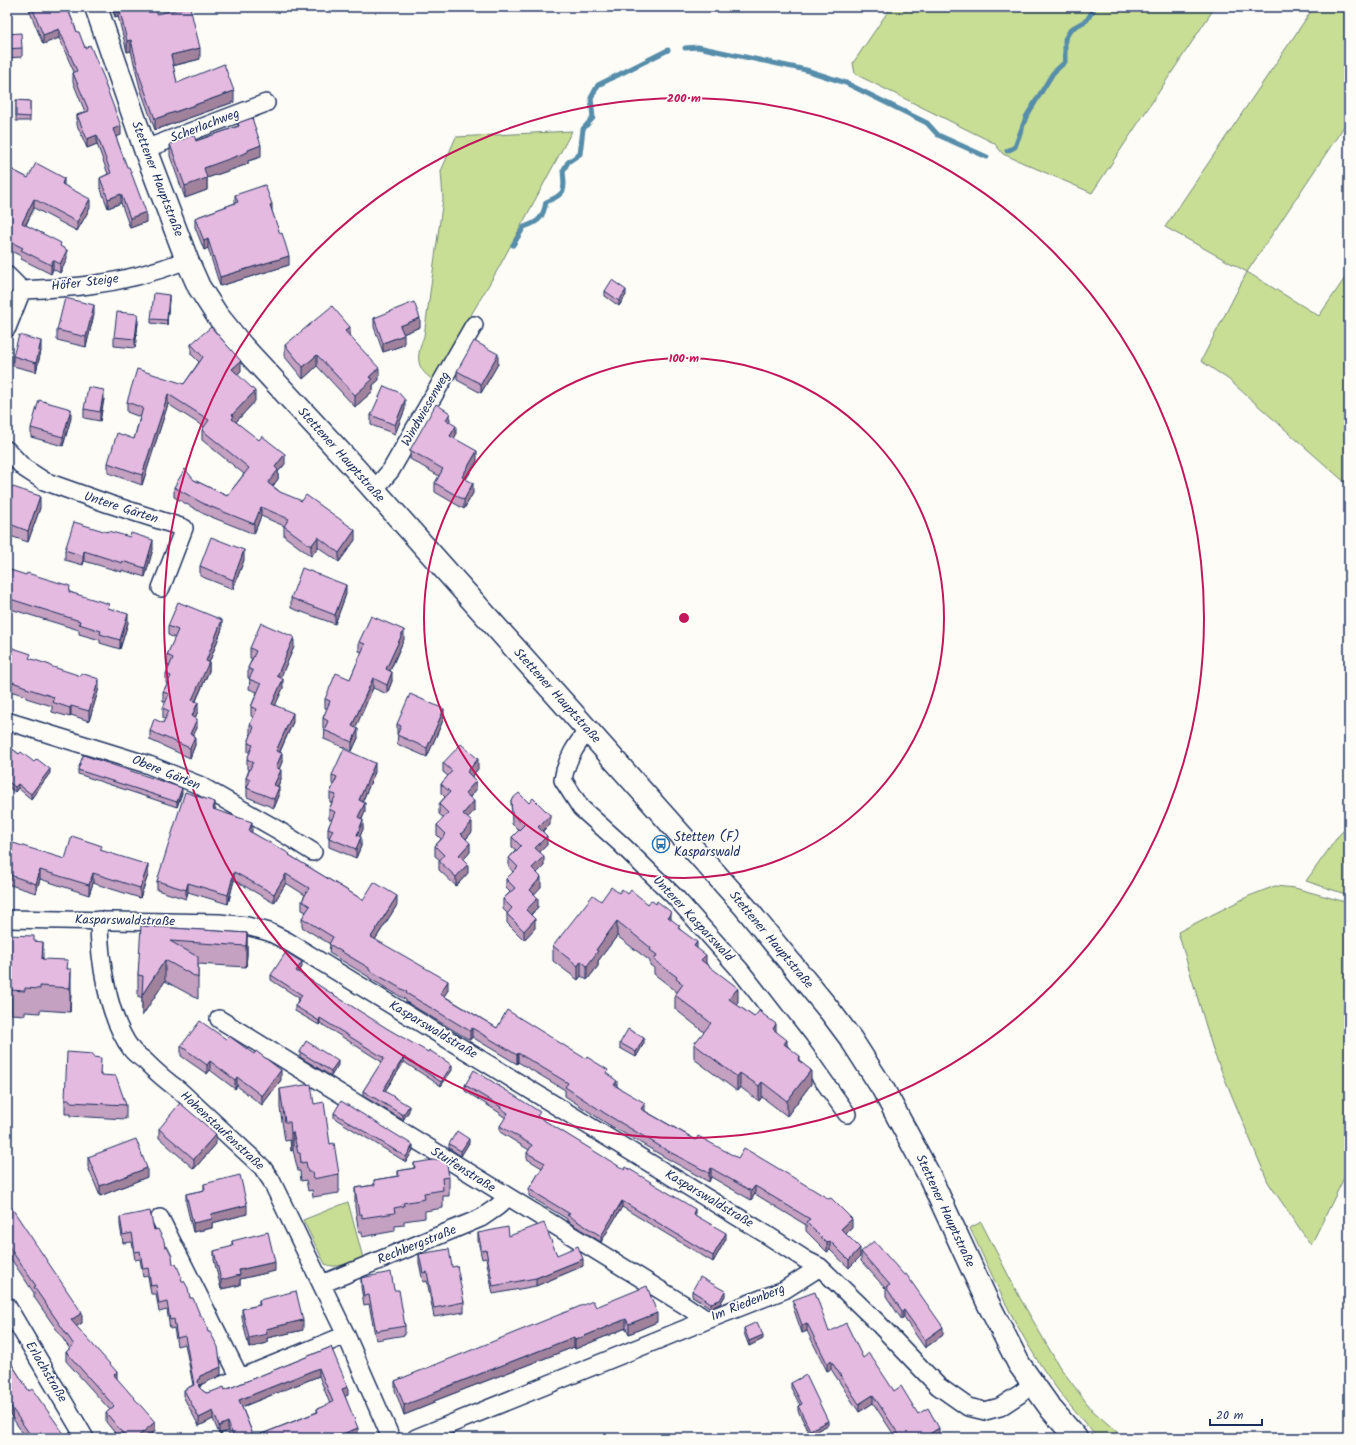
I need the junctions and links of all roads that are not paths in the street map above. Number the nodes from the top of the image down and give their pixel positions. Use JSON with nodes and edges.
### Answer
{"nodes":[{"id":1,"x":96,"y":7,"type":"edge"},
{"id":2,"x":266,"y":103,"type":"dead end"},
{"id":3,"x":145,"y":149,"type":"junction"},
{"id":4,"x":187,"y":260,"type":"junction"},
{"id":5,"x":7,"y":275,"type":"edge"},
{"id":6,"x":22,"y":290,"type":"junction"},
{"id":7,"x":474,"y":325,"type":"dead end"},
{"id":8,"x":7,"y":328,"type":"edge"},
{"id":9,"x":7,"y":450,"type":"edge"},
{"id":10,"x":374,"y":490,"type":"junction"},
{"id":11,"x":161,"y":588,"type":"dead end"},
{"id":12,"x":7,"y":721,"type":"edge"},
{"id":13,"x":588,"y":730,"type":"junction"},
{"id":14,"x":313,"y":852,"type":"dead end"},
{"id":15,"x":7,"y":919,"type":"edge"},
{"id":16,"x":99,"y":920,"type":"junction"},
{"id":17,"x":219,"y":1019,"type":"dead end"},
{"id":18,"x":848,"y":1114,"type":"dead end"},
{"id":19,"x":508,"y":1197,"type":"junction"},
{"id":20,"x":160,"y":1218,"type":"dead end"},
{"id":21,"x":820,"y":1267,"type":"junction"},
{"id":22,"x":322,"y":1284,"type":"junction"},
{"id":23,"x":7,"y":1306,"type":"edge"},
{"id":24,"x":707,"y":1320,"type":"junction"},
{"id":25,"x":346,"y":1335,"type":"junction"},
{"id":26,"x":240,"y":1378,"type":"junction"},
{"id":27,"x":1033,"y":1384,"type":"junction"},
{"id":28,"x":208,"y":1391,"type":"edge"},
{"id":29,"x":85,"y":1438,"type":"edge"},
{"id":30,"x":391,"y":1438,"type":"edge"},
{"id":31,"x":416,"y":1438,"type":"edge"},
{"id":32,"x":1076,"y":1438,"type":"edge"}],
"edges":[{"from":1,"to":3,"type":"street","name":"Stettener Hauptstraße"},
{"from":2,"to":3,"type":"street","name":"Scherlachweg"},
{"from":3,"to":4,"type":"street","name":"Stettener Hauptstraße"},
{"from":4,"to":6,"type":"street","name":"Höfer Steige"},
{"from":4,"to":10,"type":"street","name":"Stettener Hauptstraße"},
{"from":5,"to":6,"type":"street"},
{"from":6,"to":8,"type":"street"},
{"from":7,"to":10,"type":"street","name":"Windwiesenweg"},
{"from":9,"to":11,"type":"street","name":"Untere Gärten"},
{"from":10,"to":13,"type":"street","name":"Stettener Hauptstraße"},
{"from":12,"to":14,"type":"street","name":"Obere Gärten"},
{"from":13,"to":18,"type":"street","name":"Unterer Kasparswald"},
{"from":13,"to":27,"type":"street","name":"Stettener Hauptstraße"},
{"from":15,"to":16,"type":"street","name":"Kasparswaldstraße"},
{"from":16,"to":21,"type":"street","name":"Kasparswaldstraße"},
{"from":16,"to":22,"type":"street","name":"Hohenstaufenstraße"},
{"from":17,"to":19,"type":"street","name":"Stuifenstraße"},
{"from":19,"to":22,"type":"street","name":"Rechbergstraße"},
{"from":19,"to":24,"type":"street","name":"Stuifenstraße"},
{"from":20,"to":26,"type":"street"},
{"from":21,"to":24,"type":"street","name":"Im Riedenberg"},
{"from":21,"to":27,"type":"street"},
{"from":22,"to":25,"type":"street","name":"Hohenstaufenstraße"},
{"from":23,"to":29,"type":"street","name":"Erlachstraße"},
{"from":24,"to":31,"type":"street","name":"Im Riedenberg"},
{"from":25,"to":26,"type":"street"},
{"from":25,"to":30,"type":"street","name":"Hohenstaufenstraße"},
{"from":26,"to":28,"type":"street"},
{"from":27,"to":32,"type":"street","name":"Stettener Hauptstraße"}]}
